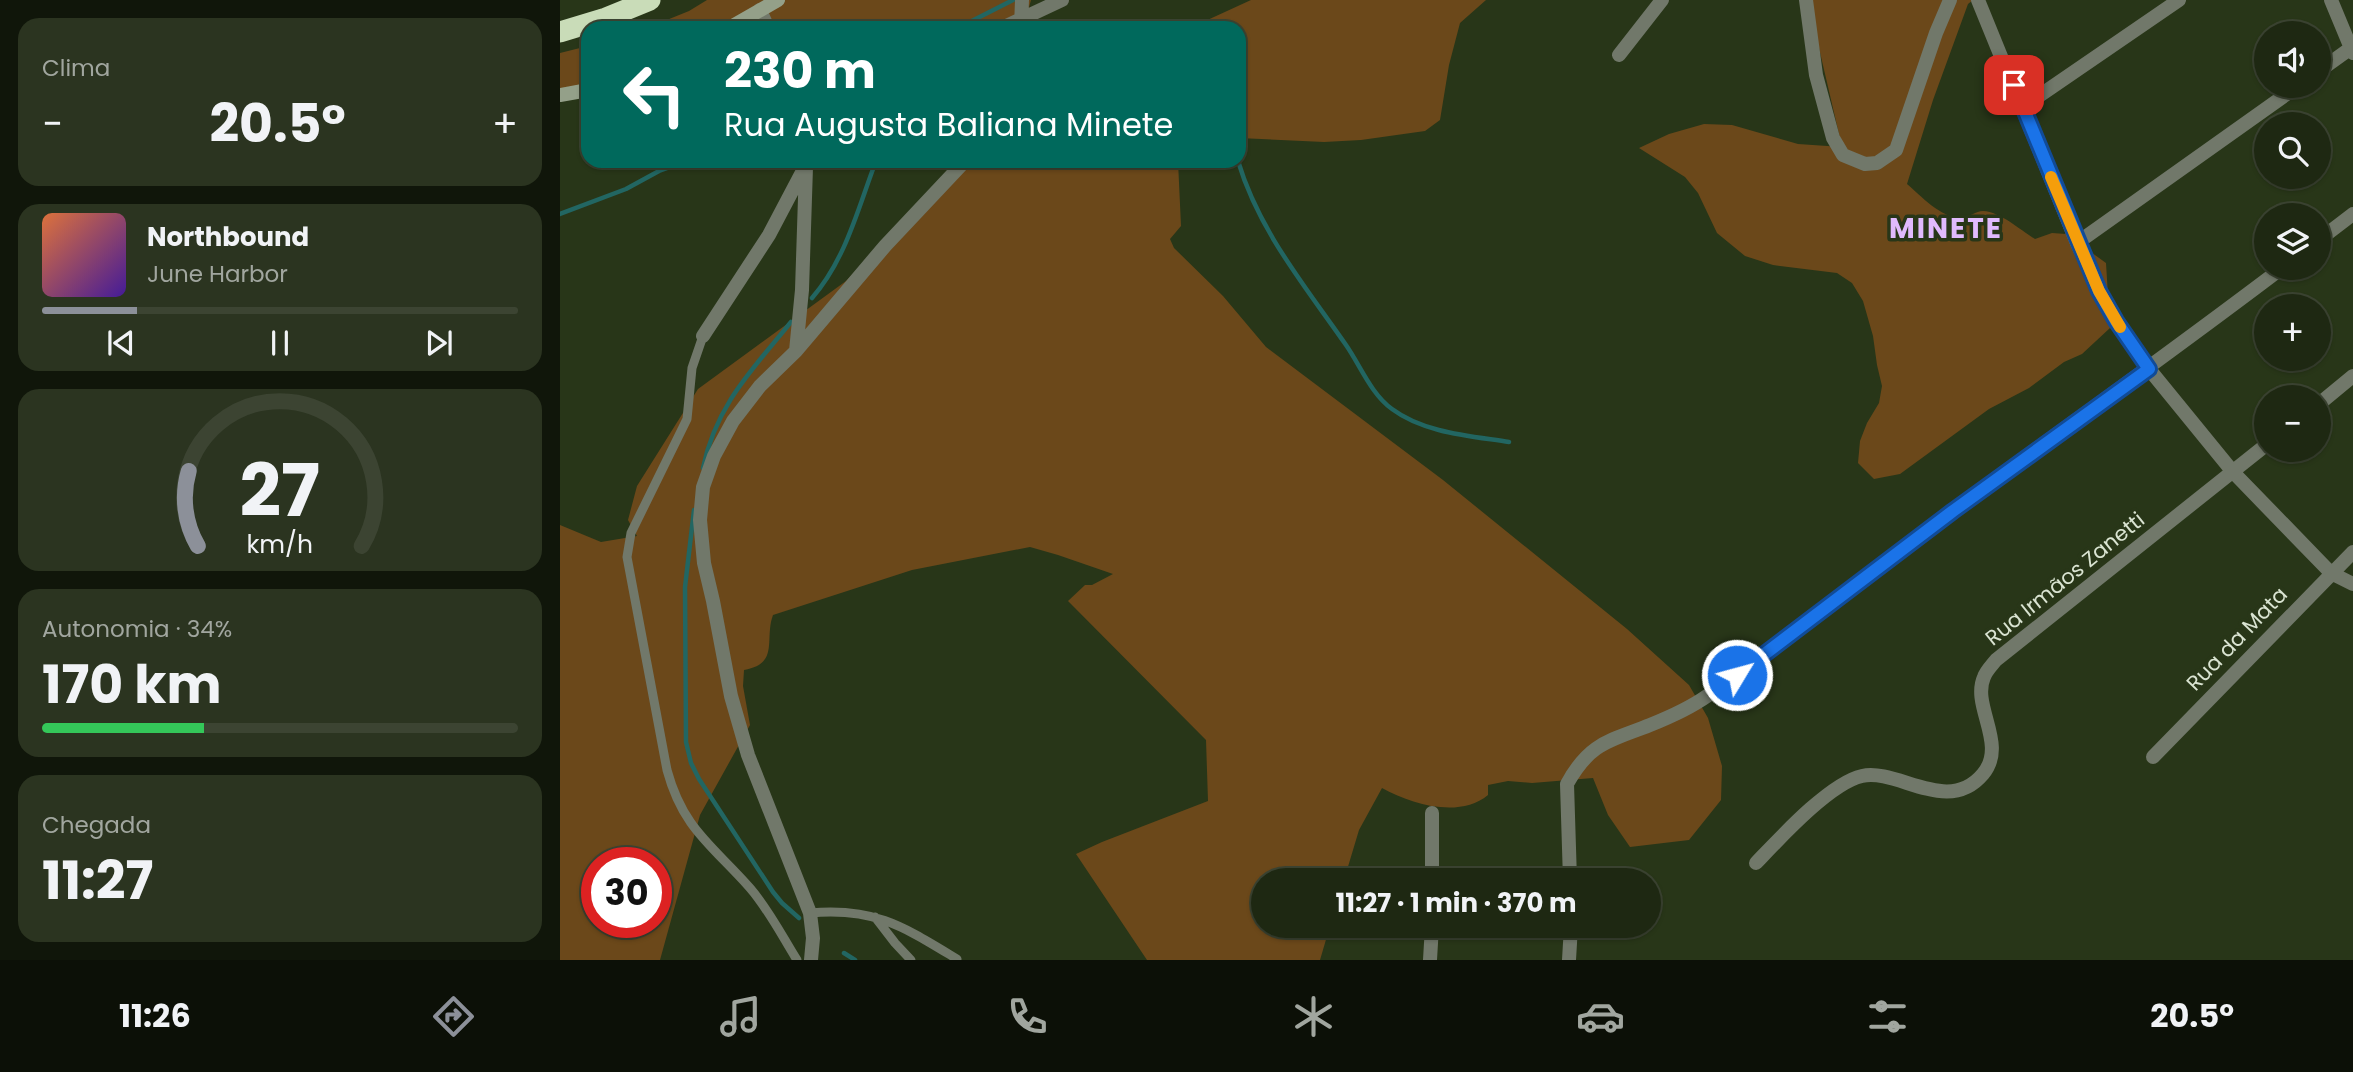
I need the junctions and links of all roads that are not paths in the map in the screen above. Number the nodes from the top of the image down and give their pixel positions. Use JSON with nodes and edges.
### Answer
{"nodes":[{"id":1,"x":650,"y":0,"type":"edge"},
{"id":2,"x":778,"y":0,"type":"edge"},
{"id":3,"x":1062,"y":0,"type":"edge"},
{"id":4,"x":1662,"y":0,"type":"edge"},
{"id":5,"x":1806,"y":0,"type":"edge"},
{"id":6,"x":1950,"y":0,"type":"edge"},
{"id":7,"x":1978,"y":0,"type":"edge"},
{"id":8,"x":2179,"y":0,"type":"edge"},
{"id":9,"x":2331,"y":0,"type":"edge"},
{"id":10,"x":1022,"y":1,"type":"edge"},
{"id":11,"x":760,"y":10,"type":"junction"},
{"id":12,"x":596,"y":21,"type":"edge"},
{"id":13,"x":741,"y":21,"type":"edge"},
{"id":14,"x":765,"y":21,"type":"edge"},
{"id":15,"x":1021,"y":21,"type":"edge"},
{"id":16,"x":1026,"y":21,"type":"edge"},
{"id":17,"x":581,"y":26,"type":"edge"},
{"id":18,"x":560,"y":32,"type":"edge"},
{"id":19,"x":2352,"y":50,"type":"edge"},
{"id":20,"x":1619,"y":55,"type":"dead end"},
{"id":21,"x":2331,"y":63,"type":"edge"},
{"id":22,"x":581,"y":91,"type":"edge"},
{"id":23,"x":560,"y":95,"type":"edge"},
{"id":24,"x":2281,"y":98,"type":"edge"},
{"id":25,"x":2023,"y":107,"type":"junction"},
{"id":26,"x":804,"y":168,"type":"edge"},
{"id":27,"x":807,"y":168,"type":"edge"},
{"id":28,"x":958,"y":168,"type":"edge"},
{"id":29,"x":2353,"y":214,"type":"edge"},
{"id":30,"x":2331,"y":231,"type":"edge"},
{"id":31,"x":2077,"y":243,"type":"junction"},
{"id":32,"x":2266,"y":280,"type":"edge"},
{"id":33,"x":703,"y":336,"type":"joint"},
{"id":34,"x":796,"y":351,"type":"junction"},
{"id":35,"x":2149,"y":369,"type":"junction"},
{"id":36,"x":2353,"y":376,"type":"edge"},
{"id":37,"x":2331,"y":394,"type":"edge"},
{"id":38,"x":2254,"y":455,"type":"edge"},
{"id":39,"x":2233,"y":472,"type":"junction"},
{"id":40,"x":2353,"y":552,"type":"edge"},
{"id":41,"x":2331,"y":573,"type":"junction"},
{"id":42,"x":2353,"y":584,"type":"edge"},
{"id":43,"x":2153,"y":757,"type":"dead end"},
{"id":44,"x":1432,"y":813,"type":"dead end"},
{"id":45,"x":1756,"y":863,"type":"dead end"},
{"id":46,"x":1432,"y":868,"type":"edge"},
{"id":47,"x":1570,"y":868,"type":"edge"},
{"id":48,"x":810,"y":913,"type":"junction"},
{"id":49,"x":874,"y":915,"type":"junction"},
{"id":50,"x":1431,"y":938,"type":"edge"},
{"id":51,"x":1570,"y":938,"type":"edge"},
{"id":52,"x":957,"y":959,"type":"edge"},
{"id":53,"x":797,"y":960,"type":"edge"},
{"id":54,"x":811,"y":960,"type":"edge"},
{"id":55,"x":911,"y":960,"type":"edge"},
{"id":56,"x":1430,"y":960,"type":"edge"},
{"id":57,"x":1569,"y":960,"type":"edge"}],
"edges":[{"from":1,"to":12,"type":"highway"},
{"from":2,"to":11,"type":"street"},
{"from":3,"to":16,"type":"street"},
{"from":4,"to":20,"type":"street"},
{"from":5,"to":6,"type":"street"},
{"from":7,"to":25,"type":"street"},
{"from":8,"to":25,"type":"street"},
{"from":9,"to":19,"type":"street"},
{"from":10,"to":15,"type":"street"},
{"from":11,"to":13,"type":"street"},
{"from":11,"to":14,"type":"street"},
{"from":17,"to":18,"type":"highway"},
{"from":19,"to":21,"type":"street"},
{"from":22,"to":23,"type":"street"},
{"from":24,"to":31,"type":"street"},
{"from":25,"to":31,"type":"street"},
{"from":26,"to":33,"type":"street"},
{"from":27,"to":34,"type":"street"},
{"from":28,"to":34,"type":"street"},
{"from":29,"to":30,"type":"street"},
{"from":31,"to":35,"type":"street"},
{"from":32,"to":35,"type":"street"},
{"from":33,"to":53,"type":"lane"},
{"from":34,"to":48,"type":"street"},
{"from":35,"to":39,"type":"street"},
{"from":35,"to":47,"type":"street"},
{"from":36,"to":37,"type":"street"},
{"from":38,"to":39,"type":"street","name":"Rua Irmãos Zanetti"},
{"from":39,"to":41,"type":"street"},
{"from":39,"to":45,"type":"street","name":"Rua Irmãos Zanetti"},
{"from":40,"to":41,"type":"street","name":"Rua da Mata"},
{"from":41,"to":42,"type":"street"},
{"from":41,"to":43,"type":"street","name":"Rua da Mata"},
{"from":44,"to":46,"type":"street"},
{"from":48,"to":49,"type":"lane"},
{"from":48,"to":54,"type":"street"},
{"from":49,"to":52,"type":"lane"},
{"from":49,"to":55,"type":"lane"},
{"from":50,"to":56,"type":"street"},
{"from":51,"to":57,"type":"street"}]}
